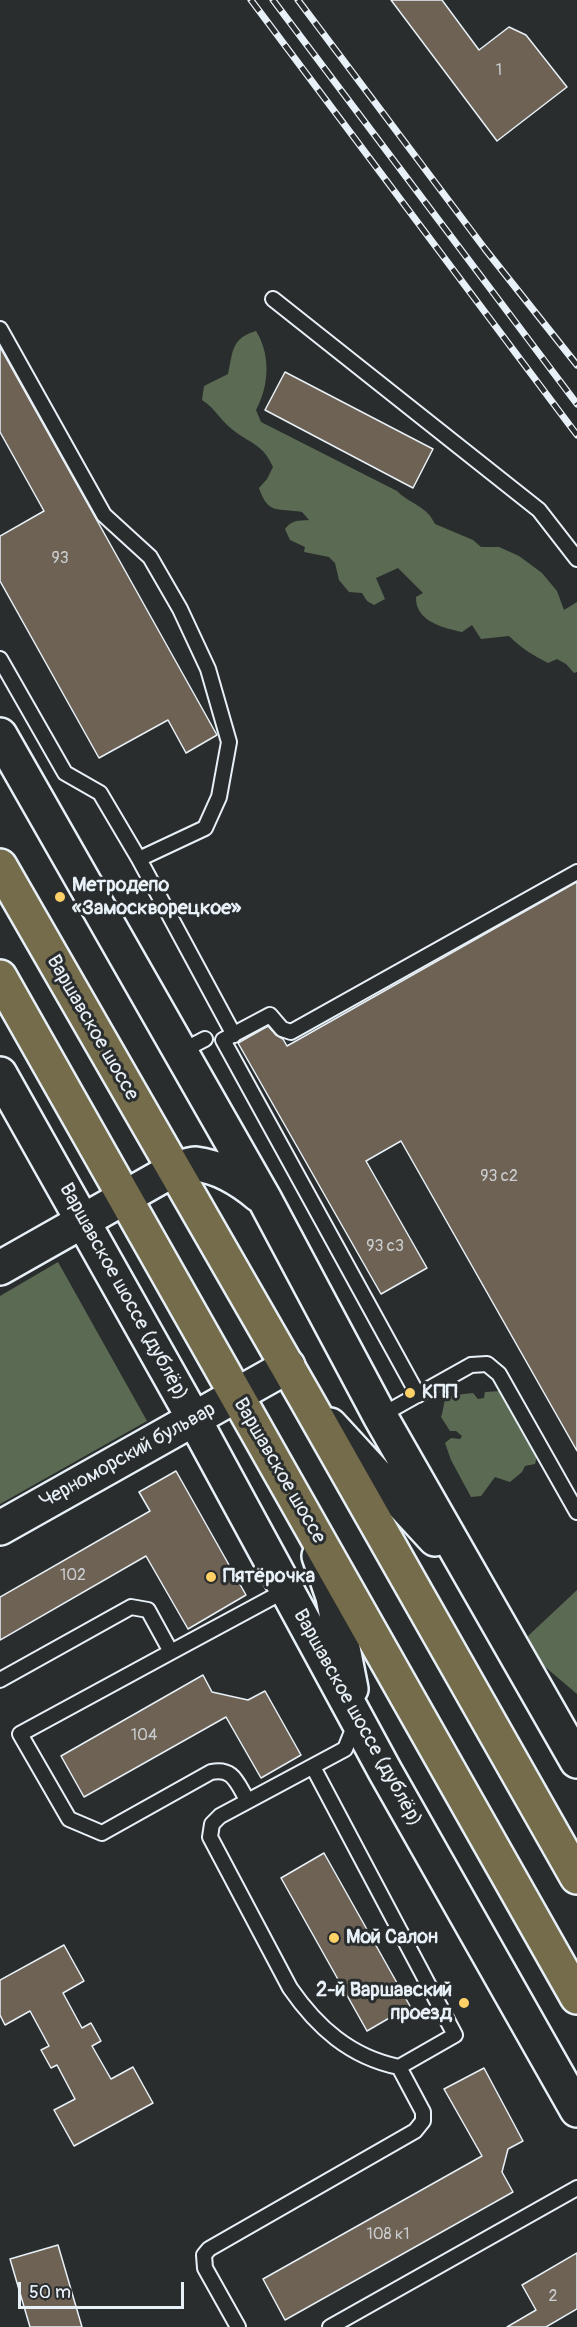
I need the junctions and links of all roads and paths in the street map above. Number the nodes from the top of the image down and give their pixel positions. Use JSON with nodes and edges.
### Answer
{"nodes":[{"id":1,"x":273,"y":299,"type":"dead end"},
{"id":2,"x":0,"y":329,"type":"edge"},
{"id":3,"x":577,"y":559,"type":"edge"},
{"id":4,"x":2,"y":667,"type":"edge"},
{"id":5,"x":0,"y":735,"type":"edge"},
{"id":6,"x":140,"y":859,"type":"junction"},
{"id":7,"x":0,"y":866,"type":"edge"},
{"id":8,"x":577,"y":872,"type":"edge"},
{"id":9,"x":0,"y":977,"type":"edge"},
{"id":10,"x":234,"y":1035,"type":"junction"},
{"id":11,"x":0,"y":1074,"type":"edge"},
{"id":12,"x":173,"y":1170,"type":"junction"},
{"id":13,"x":125,"y":1197,"type":"junction"},
{"id":14,"x":265,"y":1200,"type":"junction"},
{"id":15,"x":83,"y":1220,"type":"junction"},
{"id":16,"x":0,"y":1268,"type":"edge"},
{"id":17,"x":288,"y":1366,"type":"junction"},
{"id":18,"x":236,"y":1395,"type":"junction"},
{"id":19,"x":418,"y":1395,"type":"junction"},
{"id":20,"x":305,"y":1397,"type":"junction"},
{"id":21,"x":380,"y":1416,"type":"junction"},
{"id":22,"x":194,"y":1419,"type":"junction"},
{"id":23,"x":577,"y":1512,"type":"edge"},
{"id":24,"x":306,"y":1519,"type":"junction"},
{"id":25,"x":0,"y":1528,"type":"edge"},
{"id":26,"x":286,"y":1590,"type":"junction"},
{"id":27,"x":480,"y":1590,"type":"junction"},
{"id":28,"x":171,"y":1652,"type":"junction"},
{"id":29,"x":0,"y":1680,"type":"edge"},
{"id":30,"x":357,"y":1721,"type":"junction"},
{"id":31,"x":577,"y":1761,"type":"edge"},
{"id":32,"x":313,"y":1767,"type":"junction"},
{"id":33,"x":248,"y":1801,"type":"junction"},
{"id":34,"x":577,"y":1877,"type":"edge"},
{"id":35,"x":577,"y":1997,"type":"edge"},
{"id":36,"x":399,"y":2067,"type":"junction"},
{"id":37,"x":577,"y":2110,"type":"edge"},
{"id":38,"x":577,"y":2188,"type":"edge"},
{"id":39,"x":238,"y":2327,"type":"edge"},
{"id":40,"x":330,"y":2327,"type":"edge"}],
"edges":[{"from":1,"to":3,"type":"lane"},
{"from":2,"to":6,"type":"lane"},
{"from":4,"to":6,"type":"lane"},
{"from":5,"to":14,"type":"street"},
{"from":6,"to":10,"type":"lane"},
{"from":7,"to":12,"type":"main road","name":"Варшавское шоссе"},
{"from":8,"to":10,"type":"lane"},
{"from":9,"to":13,"type":"main road","name":"Варшавское шоссе"},
{"from":10,"to":19,"type":"lane"},
{"from":11,"to":15,"type":"street","name":"Варшавское шоссе (дублёр)"},
{"from":12,"to":13,"type":"street"},
{"from":12,"to":14,"type":"street"},
{"from":12,"to":17,"type":"main road","name":"Варшавское шоссе"},
{"from":13,"to":15,"type":"street"},
{"from":13,"to":18,"type":"main road","name":"Варшавское шоссе"},
{"from":14,"to":21,"type":"street"},
{"from":15,"to":16,"type":"street"},
{"from":15,"to":22,"type":"street","name":"Варшавское шоссе (дублёр)"},
{"from":17,"to":18,"type":"street","name":"Черноморский бульвар"},
{"from":17,"to":20,"type":"main road","name":"Варшавское шоссе"},
{"from":18,"to":22,"type":"street","name":"Черноморский бульвар"},
{"from":18,"to":24,"type":"main road","name":"Варшавское шоссе"},
{"from":19,"to":21,"type":"lane"},
{"from":19,"to":23,"type":"lane"},
{"from":20,"to":27,"type":"street"},
{"from":20,"to":34,"type":"main road","name":"Варшавское шоссе"},
{"from":21,"to":27,"type":"street"},
{"from":22,"to":25,"type":"street","name":"Черноморский бульвар"},
{"from":22,"to":26,"type":"street","name":"Варшавское шоссе (дублёр)"},
{"from":24,"to":30,"type":"street"},
{"from":24,"to":35,"type":"main road","name":"Варшавское шоссе"},
{"from":26,"to":28,"type":"lane"},
{"from":26,"to":30,"type":"street","name":"Варшавское шоссе (дублёр)"},
{"from":27,"to":31,"type":"street"},
{"from":28,"to":29,"type":"lane"},
{"from":28,"to":33,"type":"lane"},
{"from":30,"to":32,"type":"lane"},
{"from":30,"to":37,"type":"street","name":"Варшавское шоссе (дублёр)"},
{"from":32,"to":33,"type":"lane"},
{"from":32,"to":36,"type":"lane"},
{"from":33,"to":36,"type":"lane"},
{"from":36,"to":39,"type":"lane"},
{"from":38,"to":40,"type":"lane"}]}
